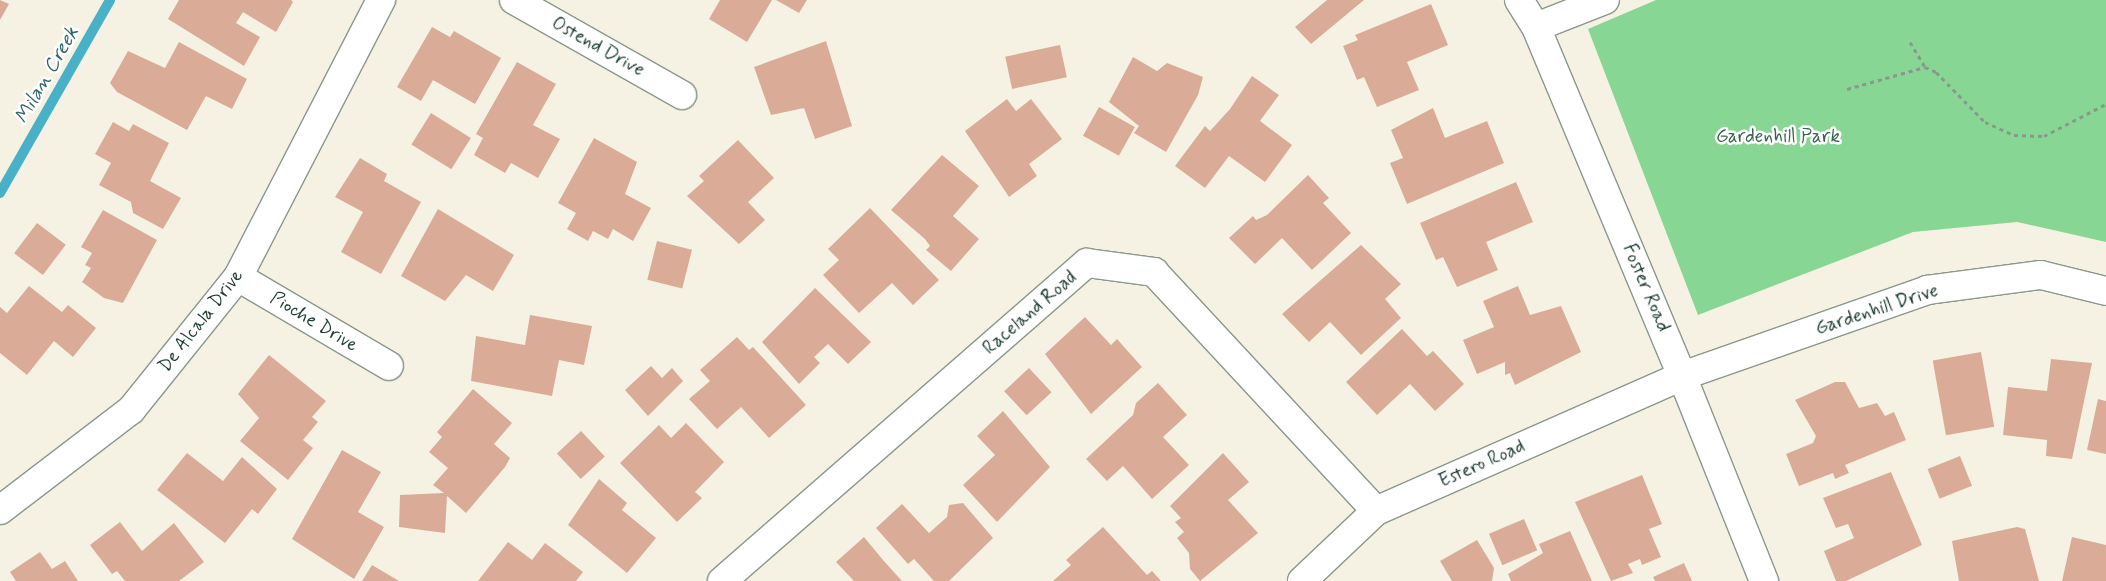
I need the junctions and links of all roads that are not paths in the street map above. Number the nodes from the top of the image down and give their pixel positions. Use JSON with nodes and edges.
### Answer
{"nodes":[{"id":1,"x":380,"y":0,"type":"edge"},
{"id":2,"x":514,"y":0,"type":"edge"},
{"id":3,"x":1519,"y":0,"type":"edge"},
{"id":4,"x":1605,"y":0,"type":"edge"},
{"id":5,"x":1536,"y":27,"type":"junction"},
{"id":6,"x":682,"y":95,"type":"dead end"},
{"id":7,"x":238,"y":277,"type":"junction"},
{"id":8,"x":2106,"y":291,"type":"edge"},
{"id":9,"x":389,"y":366,"type":"dead end"},
{"id":10,"x":1682,"y":376,"type":"junction"},
{"id":11,"x":0,"y":510,"type":"edge"},
{"id":12,"x":1376,"y":511,"type":"junction"},
{"id":13,"x":722,"y":581,"type":"edge"},
{"id":14,"x":1302,"y":581,"type":"edge"},
{"id":15,"x":1764,"y":581,"type":"edge"}],
"edges":[{"from":1,"to":7,"type":"street","name":"De Alcala Drive"},
{"from":2,"to":6,"type":"street","name":"Ostend Drive"},
{"from":3,"to":5,"type":"street","name":"Foster Road"},
{"from":4,"to":5,"type":"street"},
{"from":5,"to":10,"type":"street","name":"Foster Road"},
{"from":7,"to":9,"type":"street","name":"Pioche Drive"},
{"from":7,"to":11,"type":"street","name":"De Alcala Drive"},
{"from":8,"to":10,"type":"street","name":"Gardenhill Drive"},
{"from":10,"to":12,"type":"street","name":"Estero Road"},
{"from":10,"to":15,"type":"street","name":"Foster Road"},
{"from":12,"to":13,"type":"street","name":"Raceland Road"},
{"from":12,"to":14,"type":"street","name":"Estero Road"}]}
